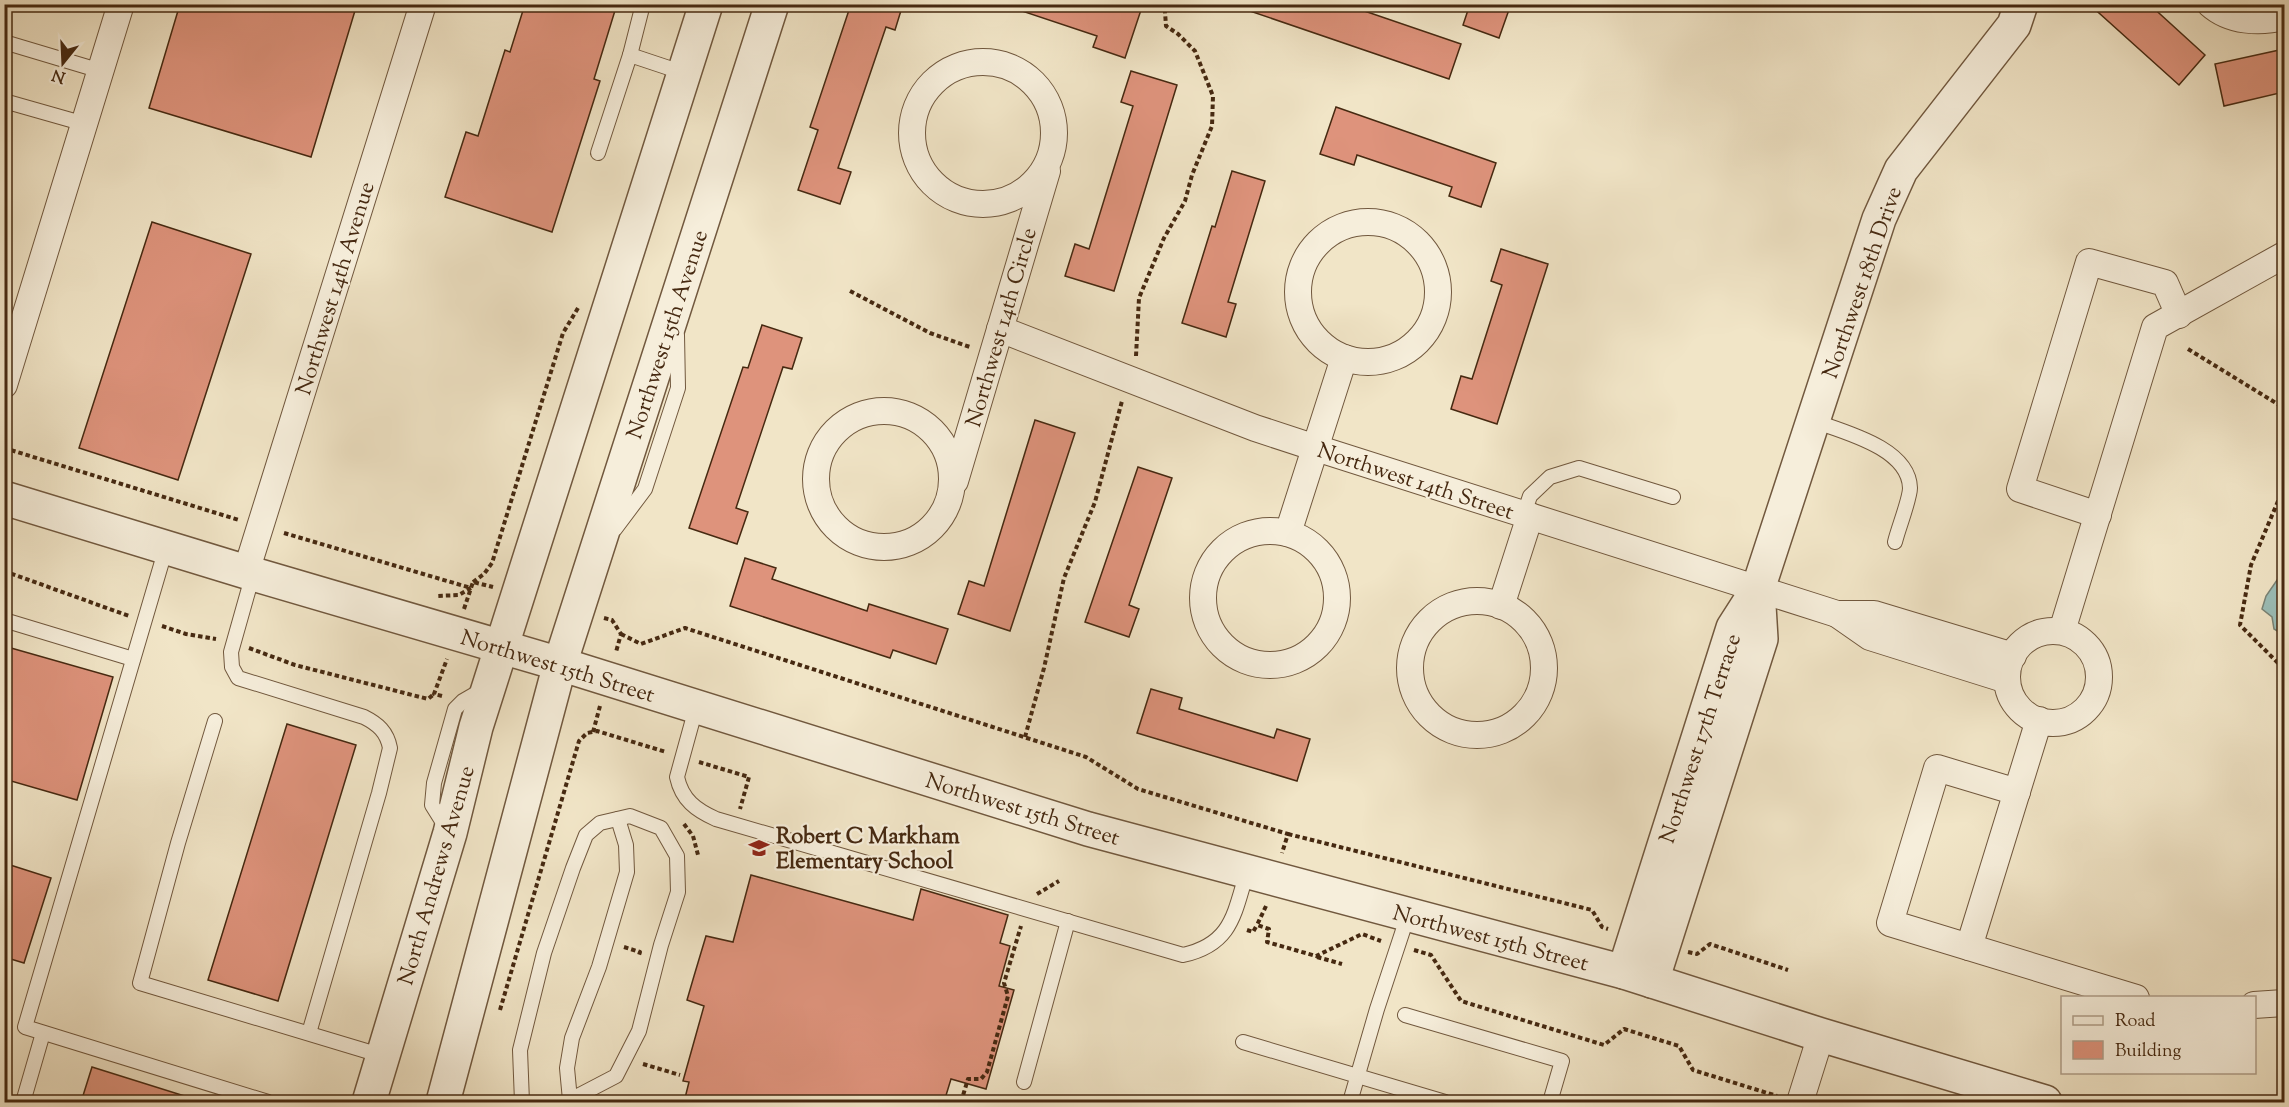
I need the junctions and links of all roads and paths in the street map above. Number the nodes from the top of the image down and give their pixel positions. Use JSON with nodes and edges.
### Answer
{"nodes":[{"id":1,"x":121,"y":4,"type":"edge"},
{"id":2,"x":423,"y":4,"type":"edge"},
{"id":3,"x":643,"y":4,"type":"edge"},
{"id":4,"x":706,"y":4,"type":"edge"},
{"id":5,"x":772,"y":4,"type":"edge"},
{"id":6,"x":1168,"y":4,"type":"edge"},
{"id":7,"x":2020,"y":4,"type":"edge"},
{"id":8,"x":2210,"y":4,"type":"edge"},
{"id":9,"x":2284,"y":17,"type":"edge"},
{"id":10,"x":4,"y":42,"type":"edge"},
{"id":11,"x":630,"y":55,"type":"junction"},
{"id":12,"x":101,"y":71,"type":"junction"},
{"id":13,"x":684,"y":73,"type":"junction"},
{"id":14,"x":4,"y":101,"type":"edge"},
{"id":15,"x":85,"y":124,"type":"junction"},
{"id":16,"x":598,"y":153,"type":"dead end"},
{"id":17,"x":1051,"y":156,"type":"junction"},
{"id":18,"x":2284,"y":255,"type":"edge"},
{"id":19,"x":850,"y":291,"type":"dead end"},
{"id":20,"x":2178,"y":315,"type":"junction"},
{"id":21,"x":1000,"y":329,"type":"junction"},
{"id":22,"x":2188,"y":349,"type":"dead end"},
{"id":23,"x":980,"y":351,"type":"dead end"},
{"id":24,"x":1344,"y":358,"type":"junction"},
{"id":25,"x":1135,"y":363,"type":"dead end"},
{"id":26,"x":4,"y":385,"type":"edge"},
{"id":27,"x":1122,"y":401,"type":"dead end"},
{"id":28,"x":2284,"y":408,"type":"edge"},
{"id":29,"x":1814,"y":421,"type":"junction"},
{"id":30,"x":1316,"y":448,"type":"junction"},
{"id":31,"x":2284,"y":487,"type":"edge"},
{"id":32,"x":1673,"y":497,"type":"dead end"},
{"id":33,"x":4,"y":498,"type":"edge"},
{"id":34,"x":950,"y":498,"type":"junction"},
{"id":35,"x":1527,"y":515,"type":"junction"},
{"id":36,"x":2098,"y":515,"type":"junction"},
{"id":37,"x":1288,"y":533,"type":"junction"},
{"id":38,"x":1895,"y":542,"type":"dead end"},
{"id":39,"x":166,"y":548,"type":"junction"},
{"id":40,"x":249,"y":573,"type":"junction"},
{"id":41,"x":1758,"y":589,"type":"junction"},
{"id":42,"x":1500,"y":606,"type":"junction"},
{"id":43,"x":1837,"y":614,"type":"junction"},
{"id":44,"x":4,"y":620,"type":"edge"},
{"id":45,"x":2062,"y":631,"type":"junction"},
{"id":46,"x":502,"y":647,"type":"junction"},
{"id":47,"x":2013,"y":656,"type":"junction"},
{"id":48,"x":133,"y":659,"type":"junction"},
{"id":49,"x":560,"y":664,"type":"junction"},
{"id":50,"x":2284,"y":669,"type":"edge"},
{"id":51,"x":2007,"y":680,"type":"junction"},
{"id":52,"x":696,"y":708,"type":"junction"},
{"id":53,"x":2039,"y":720,"type":"junction"},
{"id":54,"x":215,"y":721,"type":"dead end"},
{"id":55,"x":1025,"y":737,"type":"dead end"},
{"id":56,"x":749,"y":777,"type":"dead end"},
{"id":57,"x":2017,"y":792,"type":"junction"},
{"id":58,"x":618,"y":819,"type":"junction"},
{"id":59,"x":736,"y":825,"type":"junction"},
{"id":60,"x":450,"y":833,"type":"junction"},
{"id":61,"x":1288,"y":834,"type":"dead end"},
{"id":62,"x":1247,"y":872,"type":"junction"},
{"id":63,"x":1408,"y":915,"type":"junction"},
{"id":64,"x":1068,"y":921,"type":"junction"},
{"id":65,"x":1022,"y":922,"type":"dead end"},
{"id":66,"x":1615,"y":930,"type":"dead end"},
{"id":67,"x":1969,"y":946,"type":"junction"},
{"id":68,"x":1682,"y":950,"type":"dead end"},
{"id":69,"x":1316,"y":956,"type":"dead end"},
{"id":70,"x":1342,"y":964,"type":"dead end"},
{"id":71,"x":1788,"y":970,"type":"dead end"},
{"id":72,"x":1638,"y":977,"type":"junction"},
{"id":73,"x":2130,"y":996,"type":"edge"},
{"id":74,"x":2284,"y":1003,"type":"edge"},
{"id":75,"x":2256,"y":1005,"type":"edge"},
{"id":76,"x":1405,"y":1015,"type":"dead end"},
{"id":77,"x":43,"y":1033,"type":"junction"},
{"id":78,"x":309,"y":1033,"type":"junction"},
{"id":79,"x":1821,"y":1035,"type":"junction"},
{"id":80,"x":1243,"y":1042,"type":"dead end"},
{"id":81,"x":383,"y":1056,"type":"junction"},
{"id":82,"x":642,"y":1064,"type":"dead end"},
{"id":83,"x":680,"y":1075,"type":"dead end"},
{"id":84,"x":1358,"y":1077,"type":"junction"},
{"id":85,"x":1024,"y":1082,"type":"dead end"},
{"id":86,"x":2002,"y":1096,"type":"edge"},
{"id":87,"x":569,"y":1101,"type":"edge"},
{"id":88,"x":23,"y":1102,"type":"edge"},
{"id":89,"x":268,"y":1102,"type":"edge"},
{"id":90,"x":369,"y":1102,"type":"edge"},
{"id":91,"x":391,"y":1102,"type":"edge"},
{"id":92,"x":443,"y":1102,"type":"edge"},
{"id":93,"x":522,"y":1102,"type":"edge"},
{"id":94,"x":961,"y":1102,"type":"edge"},
{"id":95,"x":1350,"y":1102,"type":"edge"},
{"id":96,"x":1445,"y":1102,"type":"edge"},
{"id":97,"x":1550,"y":1102,"type":"edge"},
{"id":98,"x":1800,"y":1102,"type":"edge"},
{"id":99,"x":2046,"y":1102,"type":"edge"}],
"edges":[{"from":1,"to":12,"type":"street"},
{"from":2,"to":40,"type":"street","name":"Northwest 14th Avenue"},
{"from":3,"to":11,"type":"lane"},
{"from":4,"to":13,"type":"street"},
{"from":5,"to":49,"type":"street","name":"Northwest 15th Avenue"},
{"from":6,"to":25,"type":"path"},
{"from":7,"to":29,"type":"street","name":"Northwest 18th Drive"},
{"from":8,"to":9,"type":"street"},
{"from":10,"to":12,"type":"lane"},
{"from":11,"to":13,"type":"lane"},
{"from":11,"to":16,"type":"lane"},
{"from":12,"to":15,"type":"street"},
{"from":13,"to":46,"type":"street"},
{"from":14,"to":15,"type":"lane"},
{"from":15,"to":26,"type":"street"},
{"from":17,"to":17,"type":"street","name":"Northwest 14th Circle"},
{"from":17,"to":21,"type":"street","name":"Northwest 14th Circle"},
{"from":18,"to":20,"type":"street"},
{"from":19,"to":23,"type":"path"},
{"from":20,"to":36,"type":"street"},
{"from":20,"to":36,"type":"street"},
{"from":21,"to":30,"type":"street","name":"Northwest 14th Street"},
{"from":21,"to":34,"type":"street","name":"Northwest 14th Circle"},
{"from":22,"to":28,"type":"path"},
{"from":24,"to":24,"type":"street"},
{"from":24,"to":30,"type":"street"},
{"from":27,"to":55,"type":"path"},
{"from":29,"to":38,"type":"lane"},
{"from":29,"to":41,"type":"street","name":"Northwest 18th Drive"},
{"from":30,"to":35,"type":"street","name":"Northwest 14th Street"},
{"from":30,"to":37,"type":"street"},
{"from":31,"to":50,"type":"path"},
{"from":32,"to":35,"type":"lane"},
{"from":33,"to":39,"type":"street","name":"Northwest 15th Street"},
{"from":34,"to":34,"type":"street","name":"Northwest 14th Circle"},
{"from":35,"to":41,"type":"street","name":"Northwest 14th Street"},
{"from":35,"to":42,"type":"street"},
{"from":36,"to":45,"type":"street"},
{"from":37,"to":37,"type":"street"},
{"from":39,"to":40,"type":"street","name":"Northwest 15th Street"},
{"from":39,"to":48,"type":"lane"},
{"from":40,"to":46,"type":"street","name":"Northwest 15th Street"},
{"from":40,"to":78,"type":"lane"},
{"from":41,"to":43,"type":"street","name":"Northwest 14th Street"},
{"from":41,"to":72,"type":"street","name":"Northwest 17th Terrace"},
{"from":42,"to":42,"type":"street"},
{"from":43,"to":47,"type":"street","name":"Northwest 14th Street"},
{"from":43,"to":51,"type":"street","name":"Northwest 14th Street"},
{"from":44,"to":48,"type":"lane"},
{"from":45,"to":47,"type":"street"},
{"from":45,"to":53,"type":"street"},
{"from":46,"to":49,"type":"street","name":"Northwest 15th Street"},
{"from":46,"to":60,"type":"street","name":"North Andrews Avenue"},
{"from":47,"to":51,"type":"street"},
{"from":48,"to":77,"type":"lane"},
{"from":49,"to":52,"type":"street","name":"Northwest 15th Street"},
{"from":49,"to":92,"type":"street"},
{"from":51,"to":53,"type":"street"},
{"from":52,"to":59,"type":"lane"},
{"from":52,"to":62,"type":"street","name":"Northwest 15th Street"},
{"from":53,"to":57,"type":"street"},
{"from":54,"to":78,"type":"lane"},
{"from":56,"to":59,"type":"path"},
{"from":57,"to":67,"type":"street"},
{"from":57,"to":67,"type":"street"},
{"from":58,"to":87,"type":"lane"},
{"from":58,"to":87,"type":"lane"},
{"from":58,"to":93,"type":"lane"},
{"from":59,"to":64,"type":"lane"},
{"from":60,"to":81,"type":"street","name":"North Andrews Avenue"},
{"from":60,"to":91,"type":"street"},
{"from":61,"to":66,"type":"path"},
{"from":62,"to":63,"type":"street","name":"Northwest 15th Street"},
{"from":62,"to":64,"type":"lane"},
{"from":63,"to":72,"type":"street","name":"Northwest 15th Street"},
{"from":63,"to":84,"type":"lane"},
{"from":64,"to":85,"type":"lane"},
{"from":65,"to":94,"type":"path"},
{"from":67,"to":73,"type":"street"},
{"from":68,"to":71,"type":"path"},
{"from":69,"to":70,"type":"path"},
{"from":72,"to":79,"type":"street","name":"Northwest 15th Street"},
{"from":74,"to":75,"type":"street"},
{"from":76,"to":97,"type":"lane"},
{"from":77,"to":88,"type":"lane"},
{"from":77,"to":89,"type":"lane"},
{"from":78,"to":81,"type":"lane"},
{"from":79,"to":86,"type":"street","name":"Northwest 15th Street"},
{"from":79,"to":98,"type":"street"},
{"from":80,"to":84,"type":"lane"},
{"from":81,"to":90,"type":"street","name":"North Andrews Avenue"},
{"from":82,"to":83,"type":"path"},
{"from":84,"to":95,"type":"lane"},
{"from":84,"to":96,"type":"lane"},
{"from":86,"to":99,"type":"street","name":"Northwest 15th Street"}]}
